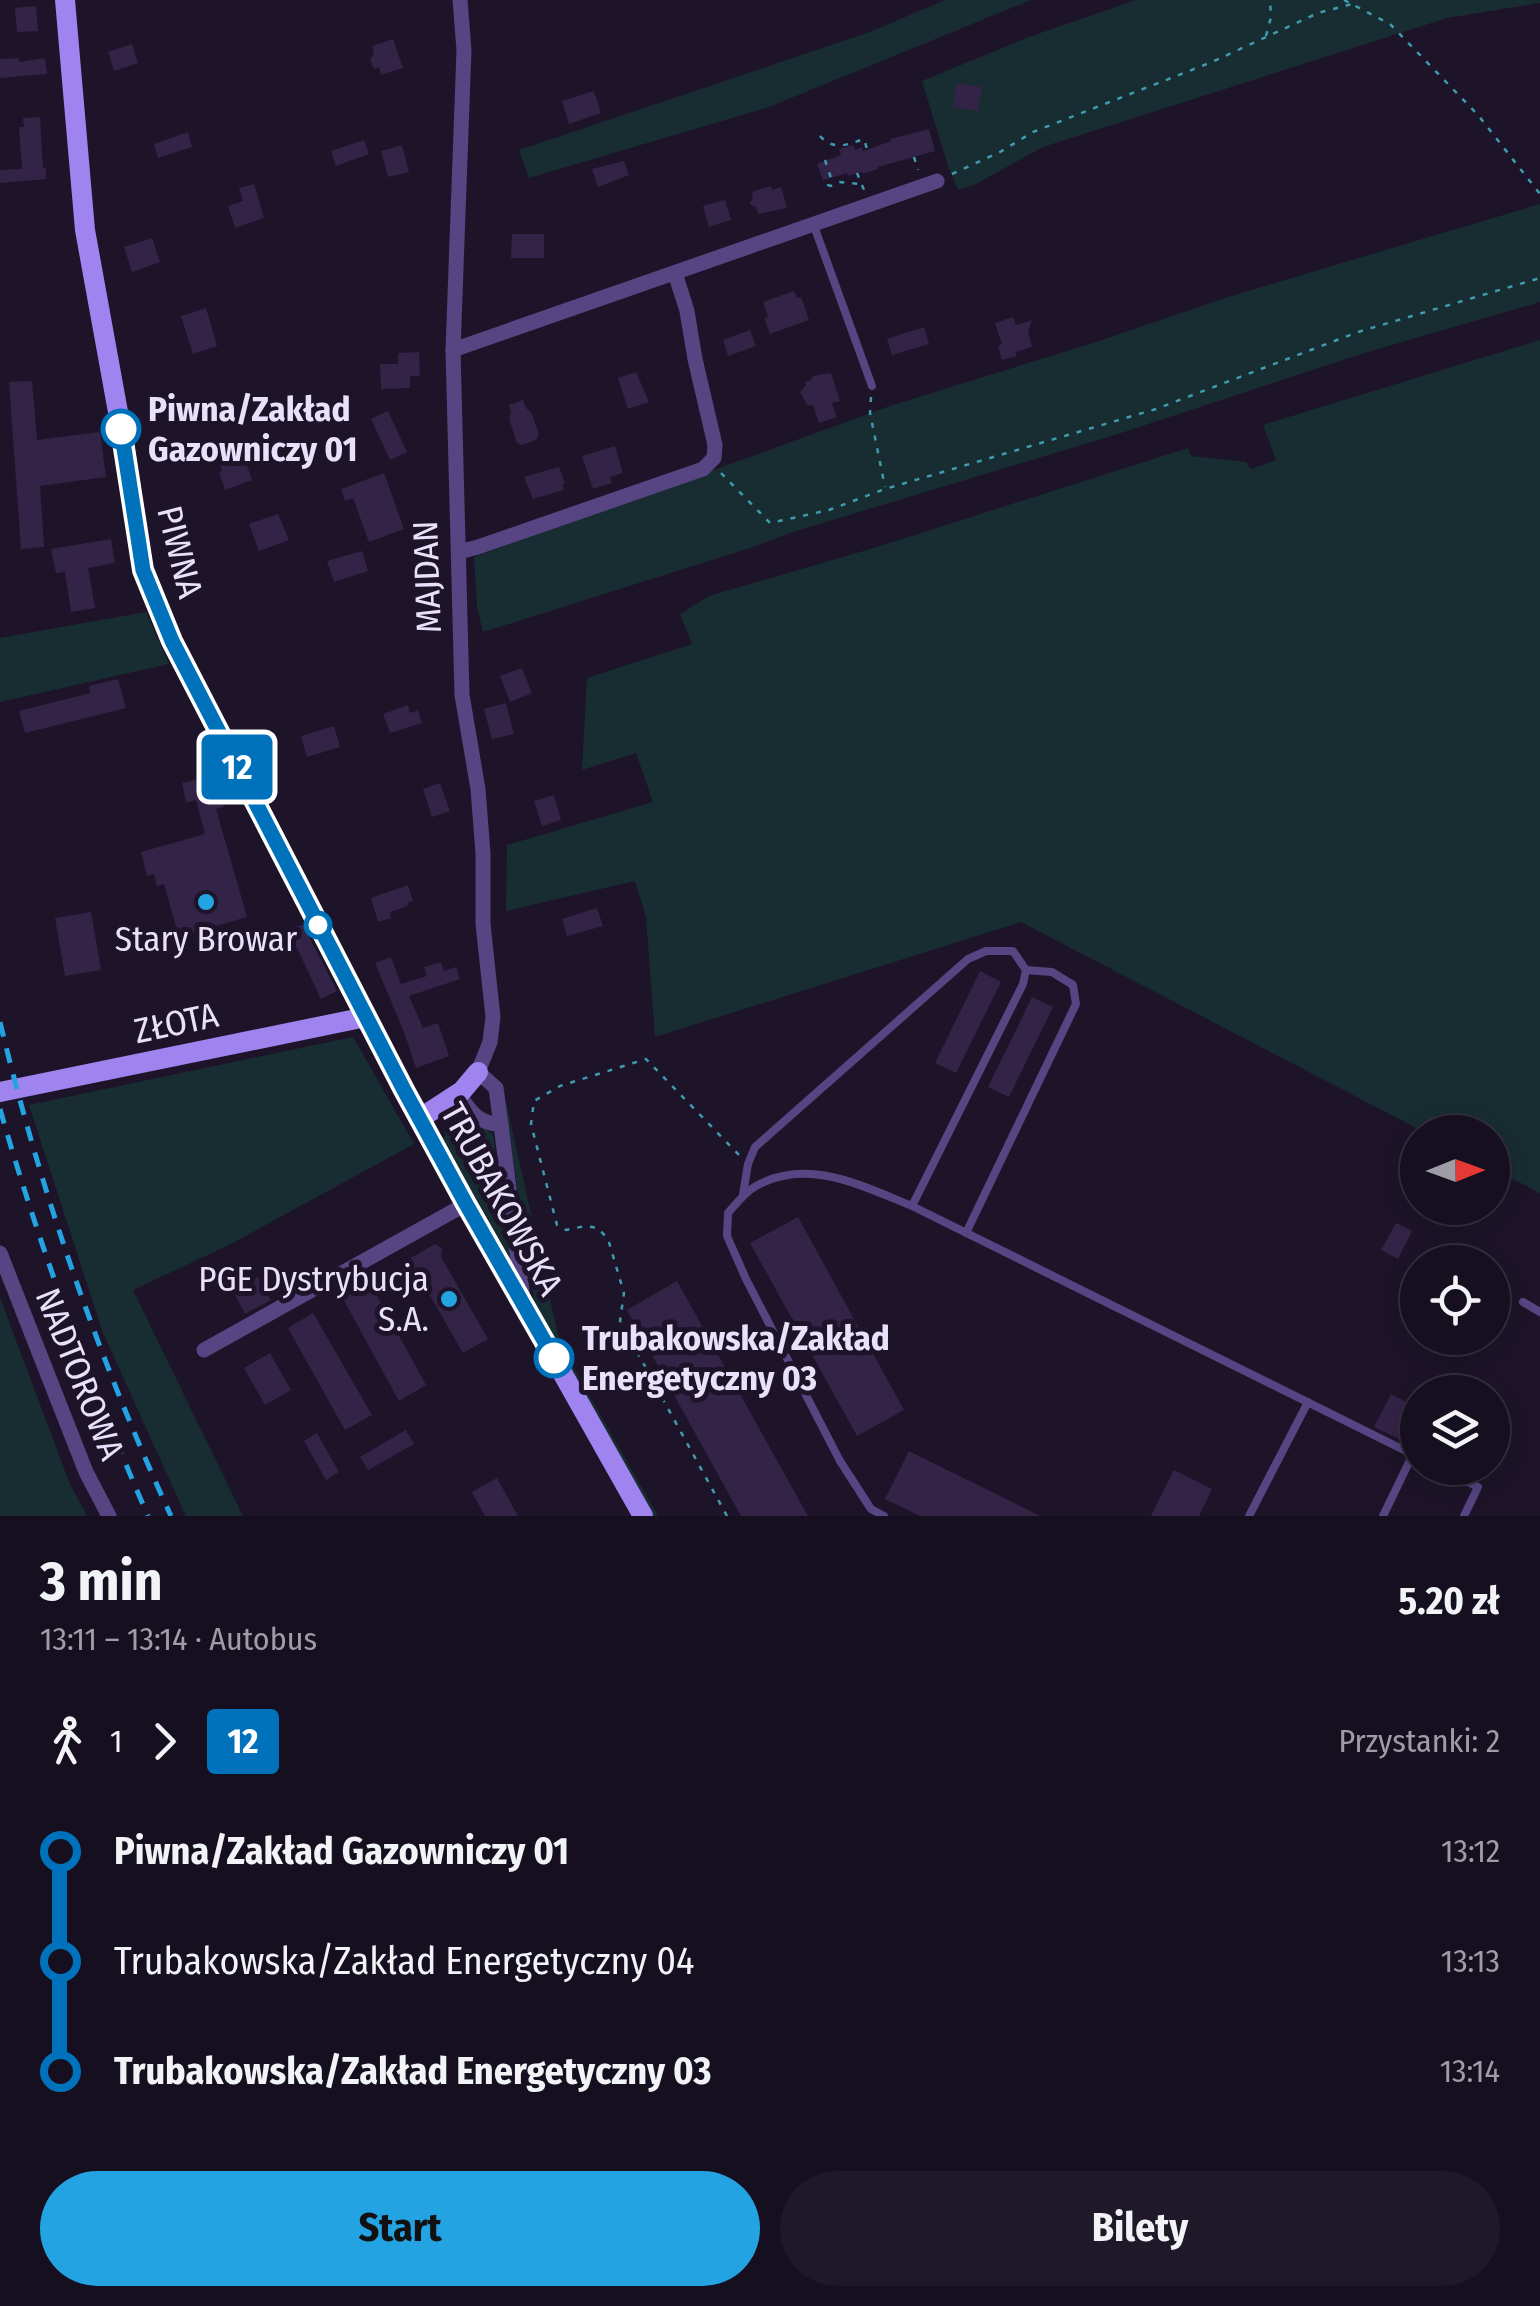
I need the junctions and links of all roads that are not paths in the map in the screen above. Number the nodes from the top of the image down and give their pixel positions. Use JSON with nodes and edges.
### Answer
{"nodes":[{"id":1,"x":65,"y":0,"type":"edge"},
{"id":2,"x":460,"y":0,"type":"edge"},
{"id":3,"x":938,"y":181,"type":"road end"},
{"id":4,"x":814,"y":226,"type":"junction"},
{"id":5,"x":675,"y":272,"type":"junction"},
{"id":6,"x":453,"y":350,"type":"junction"},
{"id":7,"x":872,"y":386,"type":"road end"},
{"id":8,"x":459,"y":552,"type":"junction"},
{"id":9,"x":1026,"y":970,"type":"junction"},
{"id":10,"x":366,"y":1017,"type":"junction"},
{"id":11,"x":478,"y":1072,"type":"junction"},
{"id":12,"x":0,"y":1092,"type":"edge"},
{"id":13,"x":458,"y":1093,"type":"junction"},
{"id":14,"x":419,"y":1119,"type":"junction"},
{"id":15,"x":501,"y":1126,"type":"junction"},
{"id":16,"x":743,"y":1197,"type":"junction"},
{"id":17,"x":466,"y":1204,"type":"junction"},
{"id":18,"x":912,"y":1206,"type":"junction"},
{"id":19,"x":966,"y":1233,"type":"junction"},
{"id":20,"x":0,"y":1252,"type":"edge"},
{"id":21,"x":1523,"y":1302,"type":"dead end"},
{"id":22,"x":525,"y":1307,"type":"junction"},
{"id":23,"x":1540,"y":1312,"type":"edge"},
{"id":24,"x":204,"y":1350,"type":"dead end"},
{"id":25,"x":1308,"y":1402,"type":"junction"},
{"id":26,"x":1400,"y":1448,"type":"edge"},
{"id":27,"x":1400,"y":1484,"type":"edge"},
{"id":28,"x":1476,"y":1485,"type":"edge"},
{"id":29,"x":109,"y":1516,"type":"edge"},
{"id":30,"x":643,"y":1516,"type":"edge"},
{"id":31,"x":884,"y":1516,"type":"edge"},
{"id":32,"x":1249,"y":1516,"type":"edge"},
{"id":33,"x":1383,"y":1516,"type":"edge"},
{"id":34,"x":1464,"y":1516,"type":"edge"}],
"edges":[{"from":1,"to":10,"type":"street","name":"PIWNA"},
{"from":2,"to":6,"type":"street","name":"MAJDAN"},
{"from":3,"to":4,"type":"street"},
{"from":4,"to":5,"type":"street"},
{"from":4,"to":7,"type":"lane"},
{"from":5,"to":6,"type":"street"},
{"from":5,"to":8,"type":"street"},
{"from":6,"to":8,"type":"street","name":"MAJDAN"},
{"from":8,"to":11,"type":"street","name":"MAJDAN"},
{"from":9,"to":16,"type":"lane"},
{"from":9,"to":18,"type":"lane"},
{"from":9,"to":19,"type":"lane"},
{"from":10,"to":12,"type":"street","name":"ZŁOTA"},
{"from":10,"to":14,"type":"street","name":"TRUBAKOWSKA"},
{"from":11,"to":13,"type":"street","name":"MAJDAN"},
{"from":11,"to":15,"type":"street"},
{"from":13,"to":14,"type":"street","name":"MAJDAN"},
{"from":13,"to":15,"type":"street"},
{"from":14,"to":17,"type":"street","name":"TRUBAKOWSKA"},
{"from":15,"to":22,"type":"street"},
{"from":16,"to":18,"type":"lane"},
{"from":16,"to":31,"type":"lane"},
{"from":17,"to":22,"type":"street","name":"TRUBAKOWSKA"},
{"from":17,"to":24,"type":"street"},
{"from":18,"to":19,"type":"lane"},
{"from":19,"to":25,"type":"lane"},
{"from":20,"to":29,"type":"street","name":"NADTOROWA"},
{"from":21,"to":23,"type":"lane"},
{"from":22,"to":30,"type":"street","name":"TRUBAKOWSKA"},
{"from":25,"to":26,"type":"lane"},
{"from":25,"to":32,"type":"lane"},
{"from":27,"to":33,"type":"lane"},
{"from":28,"to":34,"type":"lane"}]}
